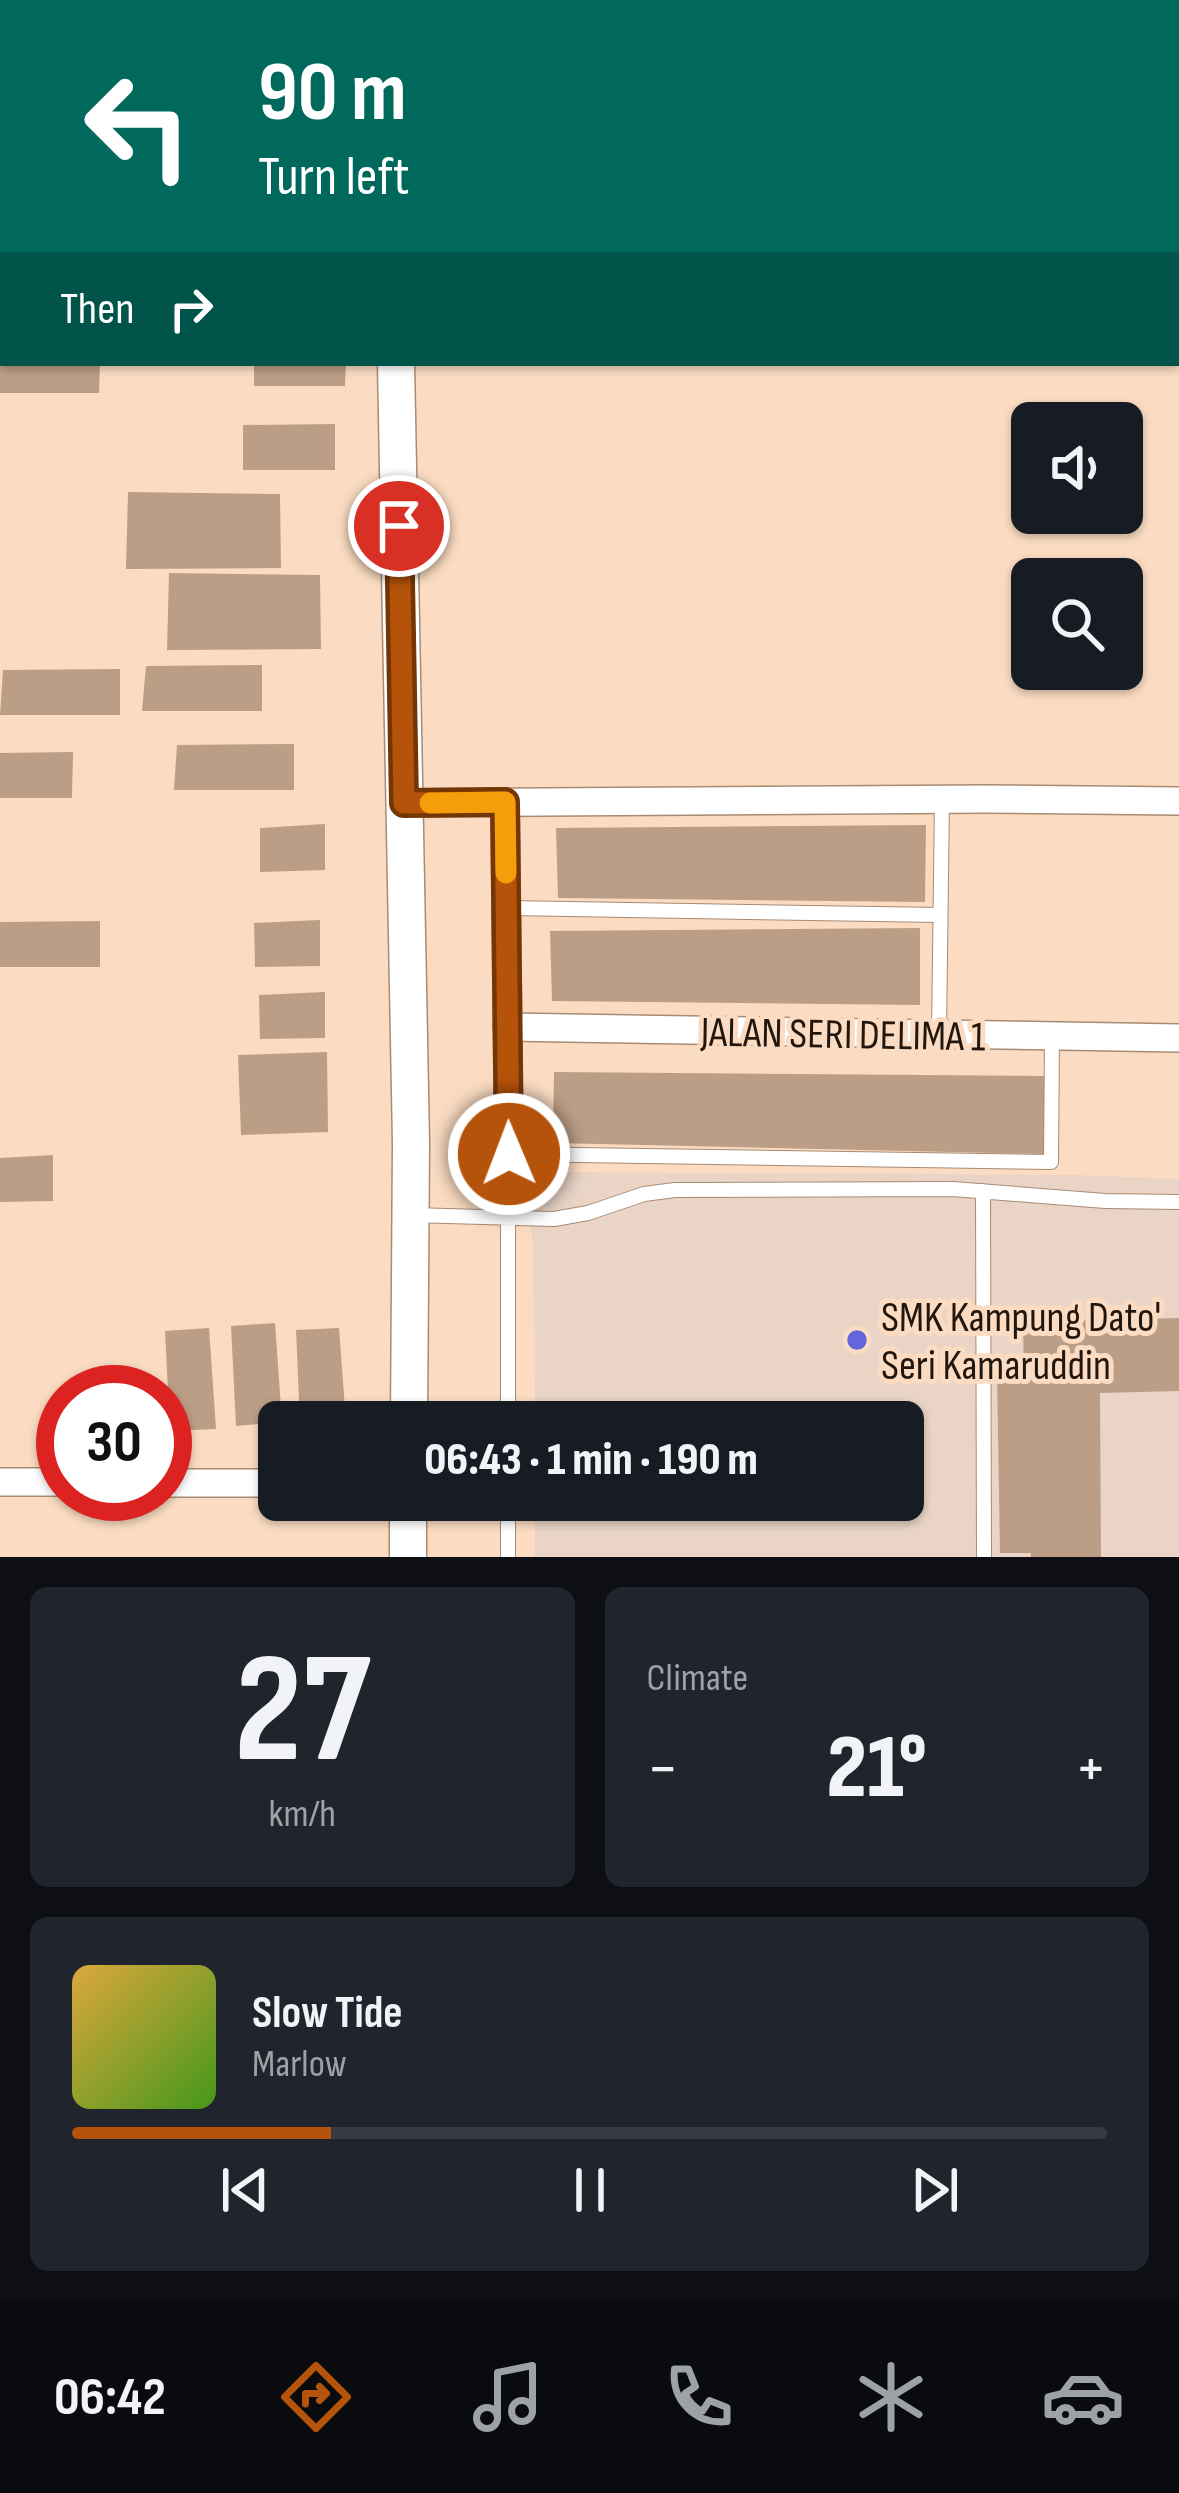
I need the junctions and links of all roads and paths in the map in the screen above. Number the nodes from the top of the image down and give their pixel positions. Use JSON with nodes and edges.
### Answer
{"nodes":[{"id":1,"x":396,"y":366,"type":"edge"},
{"id":2,"x":942,"y":799,"type":"junction"},
{"id":3,"x":1179,"y":801,"type":"edge"},
{"id":4,"x":505,"y":802,"type":"junction"},
{"id":5,"x":404,"y":803,"type":"junction"},
{"id":6,"x":506,"y":908,"type":"junction"},
{"id":7,"x":940,"y":915,"type":"junction"},
{"id":8,"x":507,"y":1028,"type":"junction"},
{"id":9,"x":939,"y":1034,"type":"junction"},
{"id":10,"x":1052,"y":1036,"type":"junction"},
{"id":11,"x":1179,"y":1038,"type":"edge"},
{"id":12,"x":509,"y":1154,"type":"joint"},
{"id":13,"x":983,"y":1191,"type":"junction"},
{"id":14,"x":1179,"y":1202,"type":"edge"},
{"id":15,"x":410,"y":1215,"type":"junction"},
{"id":16,"x":508,"y":1218,"type":"junction"},
{"id":17,"x":409,"y":1401,"type":"edge"},
{"id":18,"x":508,"y":1401,"type":"edge"},
{"id":19,"x":0,"y":1482,"type":"edge"},
{"id":20,"x":36,"y":1482,"type":"edge"},
{"id":21,"x":192,"y":1483,"type":"edge"},
{"id":22,"x":258,"y":1483,"type":"edge"},
{"id":23,"x":408,"y":1521,"type":"edge"},
{"id":24,"x":508,"y":1521,"type":"edge"},
{"id":25,"x":408,"y":1557,"type":"edge"},
{"id":26,"x":508,"y":1557,"type":"edge"},
{"id":27,"x":984,"y":1557,"type":"edge"}],
"edges":[{"from":1,"to":5,"type":"street"},
{"from":2,"to":3,"type":"street"},
{"from":2,"to":4,"type":"street"},
{"from":2,"to":7,"type":"lane"},
{"from":4,"to":5,"type":"street"},
{"from":4,"to":6,"type":"street"},
{"from":5,"to":15,"type":"street"},
{"from":6,"to":7,"type":"lane"},
{"from":6,"to":8,"type":"street"},
{"from":7,"to":9,"type":"lane"},
{"from":8,"to":9,"type":"street","name":"JALAN SERI DELIMA 1"},
{"from":8,"to":12,"type":"street"},
{"from":9,"to":10,"type":"street","name":"JALAN SERI DELIMA 1"},
{"from":10,"to":11,"type":"street","name":"JALAN SERI DELIMA 1"},
{"from":10,"to":12,"type":"lane"},
{"from":13,"to":14,"type":"lane"},
{"from":13,"to":16,"type":"lane"},
{"from":13,"to":27,"type":"lane"},
{"from":15,"to":16,"type":"lane"},
{"from":15,"to":17,"type":"street"},
{"from":16,"to":18,"type":"lane"},
{"from":19,"to":20,"type":"street"},
{"from":21,"to":22,"type":"street"},
{"from":23,"to":25,"type":"street"},
{"from":24,"to":26,"type":"lane"}]}
